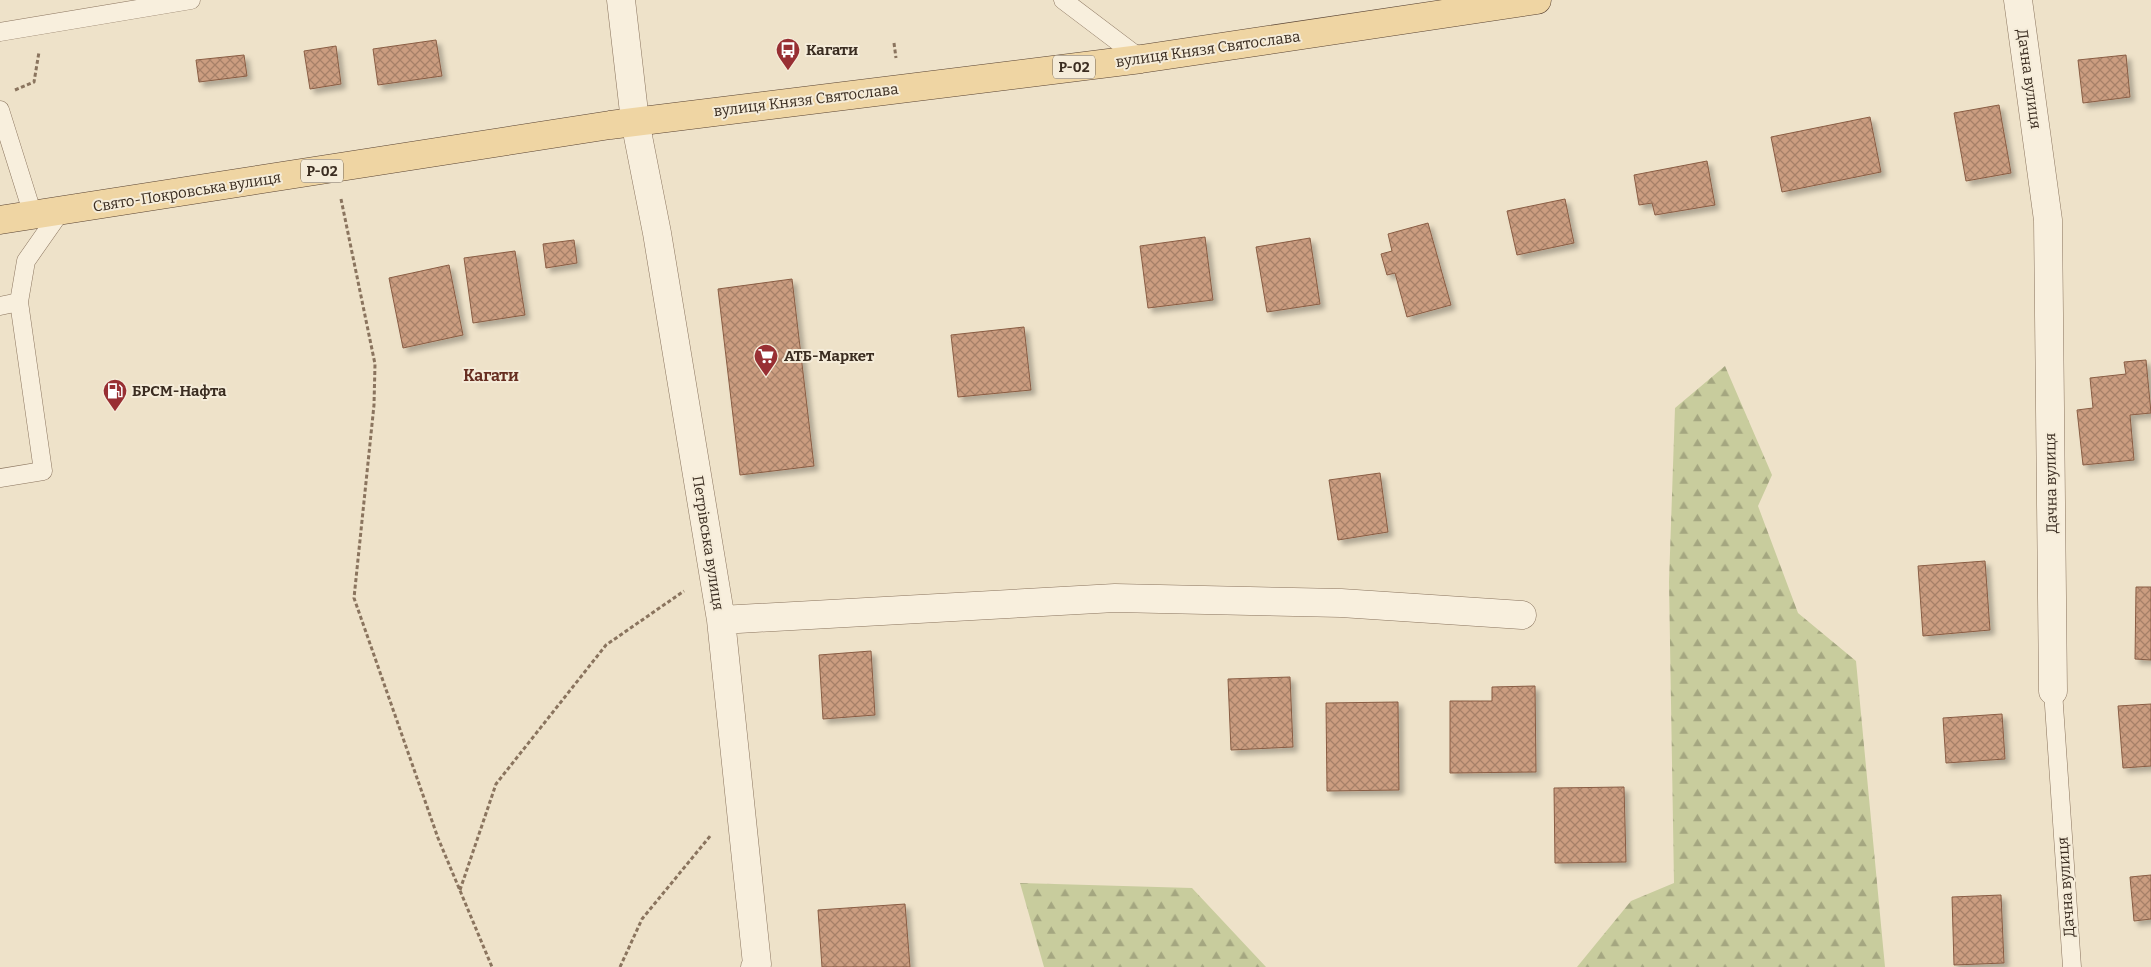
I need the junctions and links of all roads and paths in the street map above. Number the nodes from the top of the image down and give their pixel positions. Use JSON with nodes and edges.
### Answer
{"nodes":[{"id":1,"x":191,"y":0,"type":"edge"},
{"id":2,"x":621,"y":0,"type":"edge"},
{"id":3,"x":1063,"y":0,"type":"edge"},
{"id":4,"x":1536,"y":0,"type":"edge"},
{"id":5,"x":2018,"y":0,"type":"edge"},
{"id":6,"x":44,"y":25,"type":"junction"},
{"id":7,"x":0,"y":32,"type":"edge"},
{"id":8,"x":1140,"y":59,"type":"junction"},
{"id":9,"x":0,"y":110,"type":"edge"},
{"id":10,"x":623,"y":123,"type":"junction"},
{"id":11,"x":340,"y":192,"type":"dead end"},
{"id":12,"x":61,"y":211,"type":"junction"},
{"id":13,"x":33,"y":216,"type":"junction"},
{"id":14,"x":0,"y":220,"type":"edge"},
{"id":15,"x":19,"y":302,"type":"junction"},
{"id":16,"x":0,"y":306,"type":"edge"},
{"id":17,"x":0,"y":478,"type":"edge"},
{"id":18,"x":713,"y":571,"type":"junction"},
{"id":19,"x":1522,"y":615,"type":"dead end"},
{"id":20,"x":721,"y":620,"type":"junction"},
{"id":21,"x":2053,"y":691,"type":"joint"},
{"id":22,"x":740,"y":799,"type":"junction"},
{"id":23,"x":460,"y":890,"type":"junction"},
{"id":24,"x":757,"y":966,"type":"edge"},
{"id":25,"x":492,"y":967,"type":"edge"},
{"id":26,"x":620,"y":967,"type":"edge"},
{"id":27,"x":2072,"y":967,"type":"edge"}],
"edges":[{"from":1,"to":6,"type":"lane"},
{"from":2,"to":10,"type":"street","name":"Петрівська вулиця"},
{"from":3,"to":8,"type":"lane"},
{"from":4,"to":8,"type":"main road","name":"вулиця Князя Святослава","number":"Р-02"},
{"from":5,"to":21,"type":"street","name":"Дачна вулиця"},
{"from":6,"to":7,"type":"lane"},
{"from":6,"to":9,"type":"path"},
{"from":8,"to":10,"type":"main road","name":"вулиця Князя Святослава","number":"Р-02"},
{"from":9,"to":13,"type":"lane"},
{"from":10,"to":12,"type":"main road","name":"Свято-Покровська вулиця","number":"Р-02"},
{"from":10,"to":18,"type":"street","name":"Петрівська вулиця"},
{"from":11,"to":23,"type":"path"},
{"from":12,"to":13,"type":"main road","name":"Свято-Покровська вулиця","number":"Р-02"},
{"from":12,"to":15,"type":"lane"},
{"from":13,"to":14,"type":"main road","name":"Свято-Покровська вулиця","number":"Р-02"},
{"from":15,"to":16,"type":"lane"},
{"from":15,"to":17,"type":"lane"},
{"from":18,"to":20,"type":"street","name":"Петрівська вулиця"},
{"from":18,"to":23,"type":"path"},
{"from":19,"to":20,"type":"street"},
{"from":20,"to":22,"type":"street","name":"Петрівська вулиця"},
{"from":21,"to":27,"type":"lane","name":"Дачна вулиця"},
{"from":22,"to":24,"type":"street","name":"Петрівська вулиця"},
{"from":22,"to":26,"type":"path"},
{"from":23,"to":25,"type":"path"}]}
